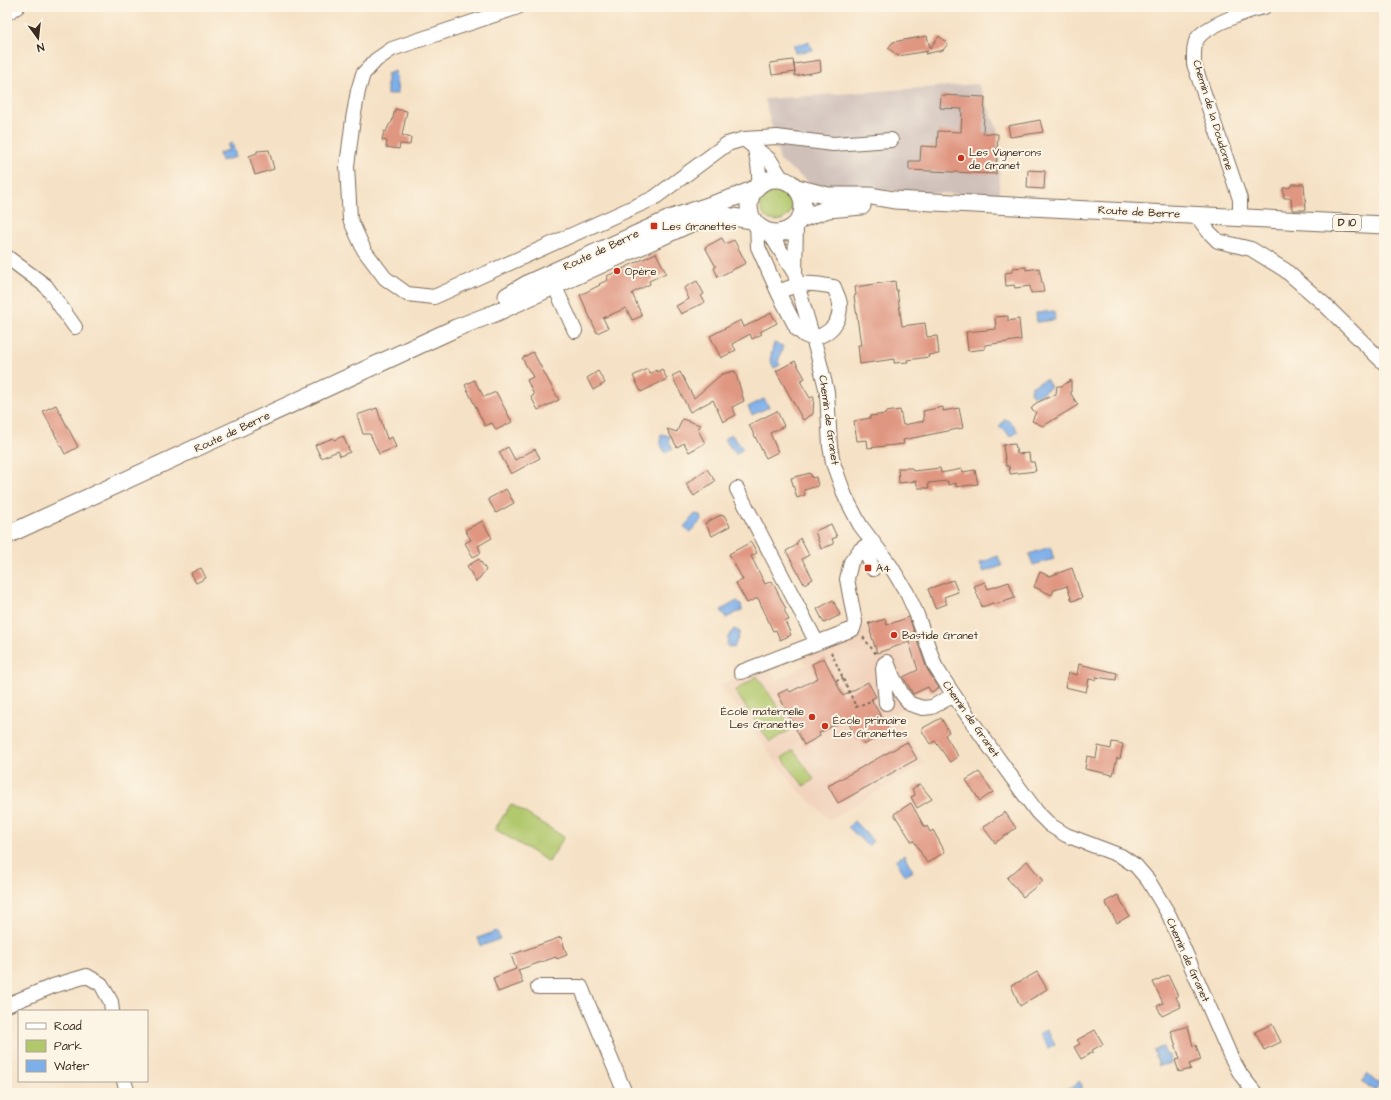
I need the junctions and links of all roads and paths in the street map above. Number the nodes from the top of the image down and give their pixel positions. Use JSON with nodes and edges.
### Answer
{"nodes":[{"id":1,"x":17,"y":7,"type":"edge"},
{"id":2,"x":518,"y":7,"type":"edge"},
{"id":3,"x":1264,"y":7,"type":"edge"},
{"id":4,"x":7,"y":13,"type":"edge"},
{"id":5,"x":891,"y":140,"type":"dead end"},
{"id":6,"x":749,"y":143,"type":"junction"},
{"id":7,"x":782,"y":179,"type":"junction"},
{"id":8,"x":757,"y":187,"type":"junction"},
{"id":9,"x":797,"y":188,"type":"junction"},
{"id":10,"x":894,"y":200,"type":"junction"},
{"id":11,"x":1196,"y":215,"type":"junction"},
{"id":12,"x":1240,"y":217,"type":"junction"},
{"id":13,"x":798,"y":222,"type":"junction"},
{"id":14,"x":1384,"y":225,"type":"edge"},
{"id":15,"x":759,"y":226,"type":"junction"},
{"id":16,"x":634,"y":235,"type":"junction"},
{"id":17,"x":7,"y":257,"type":"edge"},
{"id":18,"x":796,"y":279,"type":"junction"},
{"id":19,"x":554,"y":285,"type":"junction"},
{"id":20,"x":778,"y":292,"type":"junction"},
{"id":21,"x":75,"y":327,"type":"dead end"},
{"id":22,"x":456,"y":328,"type":"junction"},
{"id":23,"x":575,"y":331,"type":"dead end"},
{"id":24,"x":813,"y":339,"type":"junction"},
{"id":25,"x":1384,"y":363,"type":"edge"},
{"id":26,"x":737,"y":489,"type":"dead end"},
{"id":27,"x":7,"y":535,"type":"edge"},
{"id":28,"x":868,"y":545,"type":"junction"},
{"id":29,"x":873,"y":569,"type":"dead end"},
{"id":30,"x":873,"y":622,"type":"dead end"},
{"id":31,"x":868,"y":624,"type":"dead end"},
{"id":32,"x":862,"y":636,"type":"dead end"},
{"id":33,"x":817,"y":643,"type":"junction"},
{"id":34,"x":873,"y":651,"type":"dead end"},
{"id":35,"x":831,"y":652,"type":"dead end"},
{"id":36,"x":741,"y":672,"type":"dead end"},
{"id":37,"x":843,"y":678,"type":"junction"},
{"id":38,"x":836,"y":681,"type":"dead end"},
{"id":39,"x":954,"y":695,"type":"junction"},
{"id":40,"x":880,"y":701,"type":"joint"},
{"id":41,"x":538,"y":987,"type":"dead end"},
{"id":42,"x":7,"y":1005,"type":"edge"},
{"id":43,"x":112,"y":1010,"type":"edge"},
{"id":44,"x":124,"y":1082,"type":"edge"},
{"id":45,"x":128,"y":1093,"type":"edge"},
{"id":46,"x":625,"y":1093,"type":"edge"},
{"id":47,"x":1255,"y":1093,"type":"edge"}],
"edges":[{"from":1,"to":4,"type":"street"},
{"from":2,"to":6,"type":"street"},
{"from":3,"to":12,"type":"street","name":"Chemin de la Doudonne"},
{"from":5,"to":6,"type":"street"},
{"from":6,"to":7,"type":"street"},
{"from":6,"to":8,"type":"street"},
{"from":7,"to":8,"type":"main road"},
{"from":7,"to":9,"type":"main road"},
{"from":8,"to":15,"type":"main road"},
{"from":8,"to":16,"type":"main road","name":"Route de Berre"},
{"from":9,"to":10,"type":"main road","name":"Route de Berre"},
{"from":9,"to":13,"type":"main road"},
{"from":10,"to":11,"type":"main road","name":"Route de Berre"},
{"from":10,"to":13,"type":"main road","name":"Route de Berre"},
{"from":11,"to":12,"type":"main road","name":"Route de Berre"},
{"from":11,"to":25,"type":"street"},
{"from":12,"to":14,"type":"main road","name":"Route de Berre","number":"D 10"},
{"from":13,"to":15,"type":"main road"},
{"from":13,"to":18,"type":"street","name":"Chemin de Granet"},
{"from":15,"to":18,"type":"street","name":"Chemin de Granet"},
{"from":15,"to":19,"type":"main road","name":"Route de Berre"},
{"from":15,"to":20,"type":"street"},
{"from":16,"to":19,"type":"street"},
{"from":16,"to":22,"type":"main road","name":"Route de Berre"},
{"from":17,"to":21,"type":"street"},
{"from":18,"to":20,"type":"street"},
{"from":18,"to":24,"type":"street","name":"Chemin de Granet"},
{"from":18,"to":24,"type":"street"},
{"from":19,"to":22,"type":"main road","name":"Route de Berre"},
{"from":19,"to":23,"type":"street"},
{"from":20,"to":24,"type":"street"},
{"from":22,"to":27,"type":"main road","name":"Route de Berre"},
{"from":24,"to":28,"type":"street","name":"Chemin de Granet"},
{"from":26,"to":33,"type":"street"},
{"from":28,"to":29,"type":"street"},
{"from":28,"to":33,"type":"street"},
{"from":28,"to":39,"type":"street","name":"Chemin de Granet"},
{"from":30,"to":31,"type":"path"},
{"from":32,"to":34,"type":"path"},
{"from":33,"to":36,"type":"street"},
{"from":35,"to":37,"type":"path"},
{"from":37,"to":38,"type":"path"},
{"from":37,"to":40,"type":"path"},
{"from":39,"to":40,"type":"street"},
{"from":39,"to":47,"type":"street","name":"Chemin de Granet"},
{"from":41,"to":46,"type":"street"},
{"from":42,"to":43,"type":"street"},
{"from":44,"to":45,"type":"street"}]}
